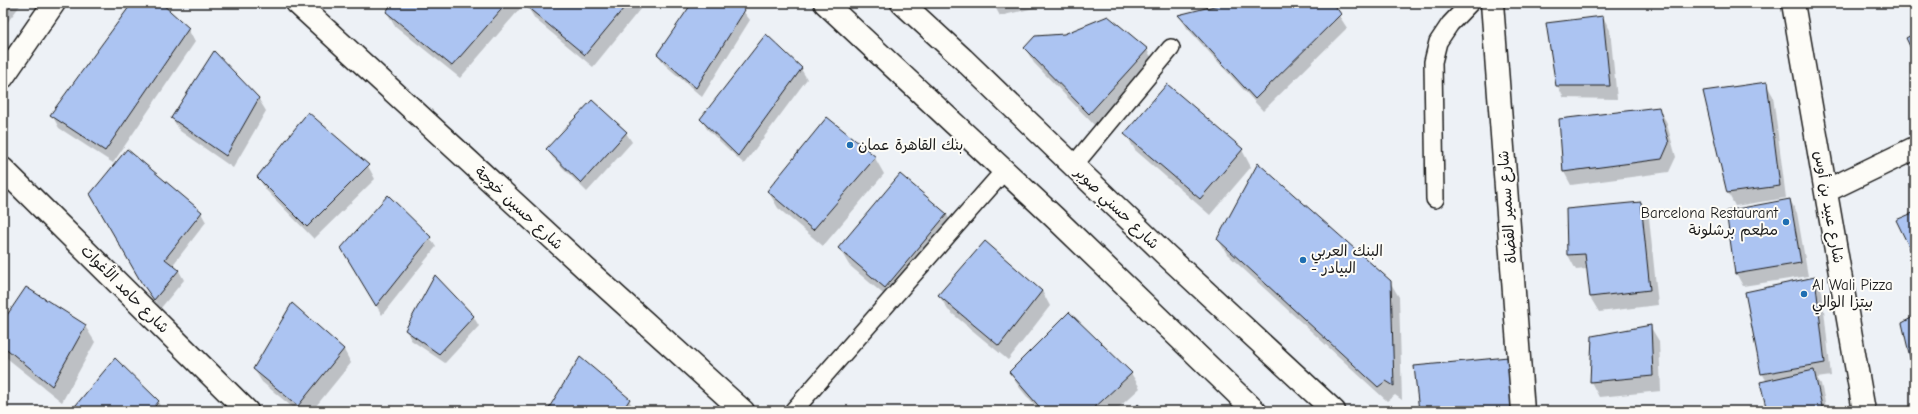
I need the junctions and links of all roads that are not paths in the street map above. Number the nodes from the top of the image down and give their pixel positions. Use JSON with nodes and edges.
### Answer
{"nodes":[{"id":1,"x":54,"y":3,"type":"edge"},
{"id":2,"x":297,"y":3,"type":"edge"},
{"id":3,"x":825,"y":3,"type":"edge"},
{"id":4,"x":902,"y":3,"type":"edge"},
{"id":5,"x":1470,"y":3,"type":"edge"},
{"id":6,"x":1492,"y":3,"type":"edge"},
{"id":7,"x":1793,"y":3,"type":"edge"},
{"id":8,"x":1172,"y":48,"type":"dead end"},
{"id":9,"x":3,"y":77,"type":"edge"},
{"id":10,"x":1915,"y":148,"type":"edge"},
{"id":11,"x":1073,"y":166,"type":"junction"},
{"id":12,"x":3,"y":169,"type":"edge"},
{"id":13,"x":1004,"y":170,"type":"junction"},
{"id":14,"x":1826,"y":191,"type":"junction"},
{"id":15,"x":1435,"y":199,"type":"dead end"},
{"id":16,"x":247,"y":411,"type":"edge"},
{"id":17,"x":743,"y":411,"type":"edge"},
{"id":18,"x":793,"y":411,"type":"edge"},
{"id":19,"x":1255,"y":411,"type":"edge"},
{"id":20,"x":1334,"y":411,"type":"edge"},
{"id":21,"x":1523,"y":411,"type":"edge"},
{"id":22,"x":1864,"y":411,"type":"edge"}],
"edges":[{"from":1,"to":9,"type":"street"},
{"from":2,"to":17,"type":"street","name":"شارع حسين خوجة"},
{"from":3,"to":13,"type":"street"},
{"from":4,"to":11,"type":"street","name":"شارع حسني صوبر"},
{"from":5,"to":15,"type":"lane"},
{"from":6,"to":21,"type":"street","name":"شارع سمير القضاة"},
{"from":7,"to":14,"type":"street","name":"شارع عبيد بن أوس"},
{"from":8,"to":11,"type":"lane"},
{"from":10,"to":14,"type":"street"},
{"from":11,"to":20,"type":"street","name":"شارع حسني صوبر"},
{"from":12,"to":16,"type":"street","name":"شارع حامد الأغوات"},
{"from":13,"to":18,"type":"lane"},
{"from":13,"to":19,"type":"street"},
{"from":14,"to":22,"type":"street","name":"شارع عبيد بن أوس"}]}
